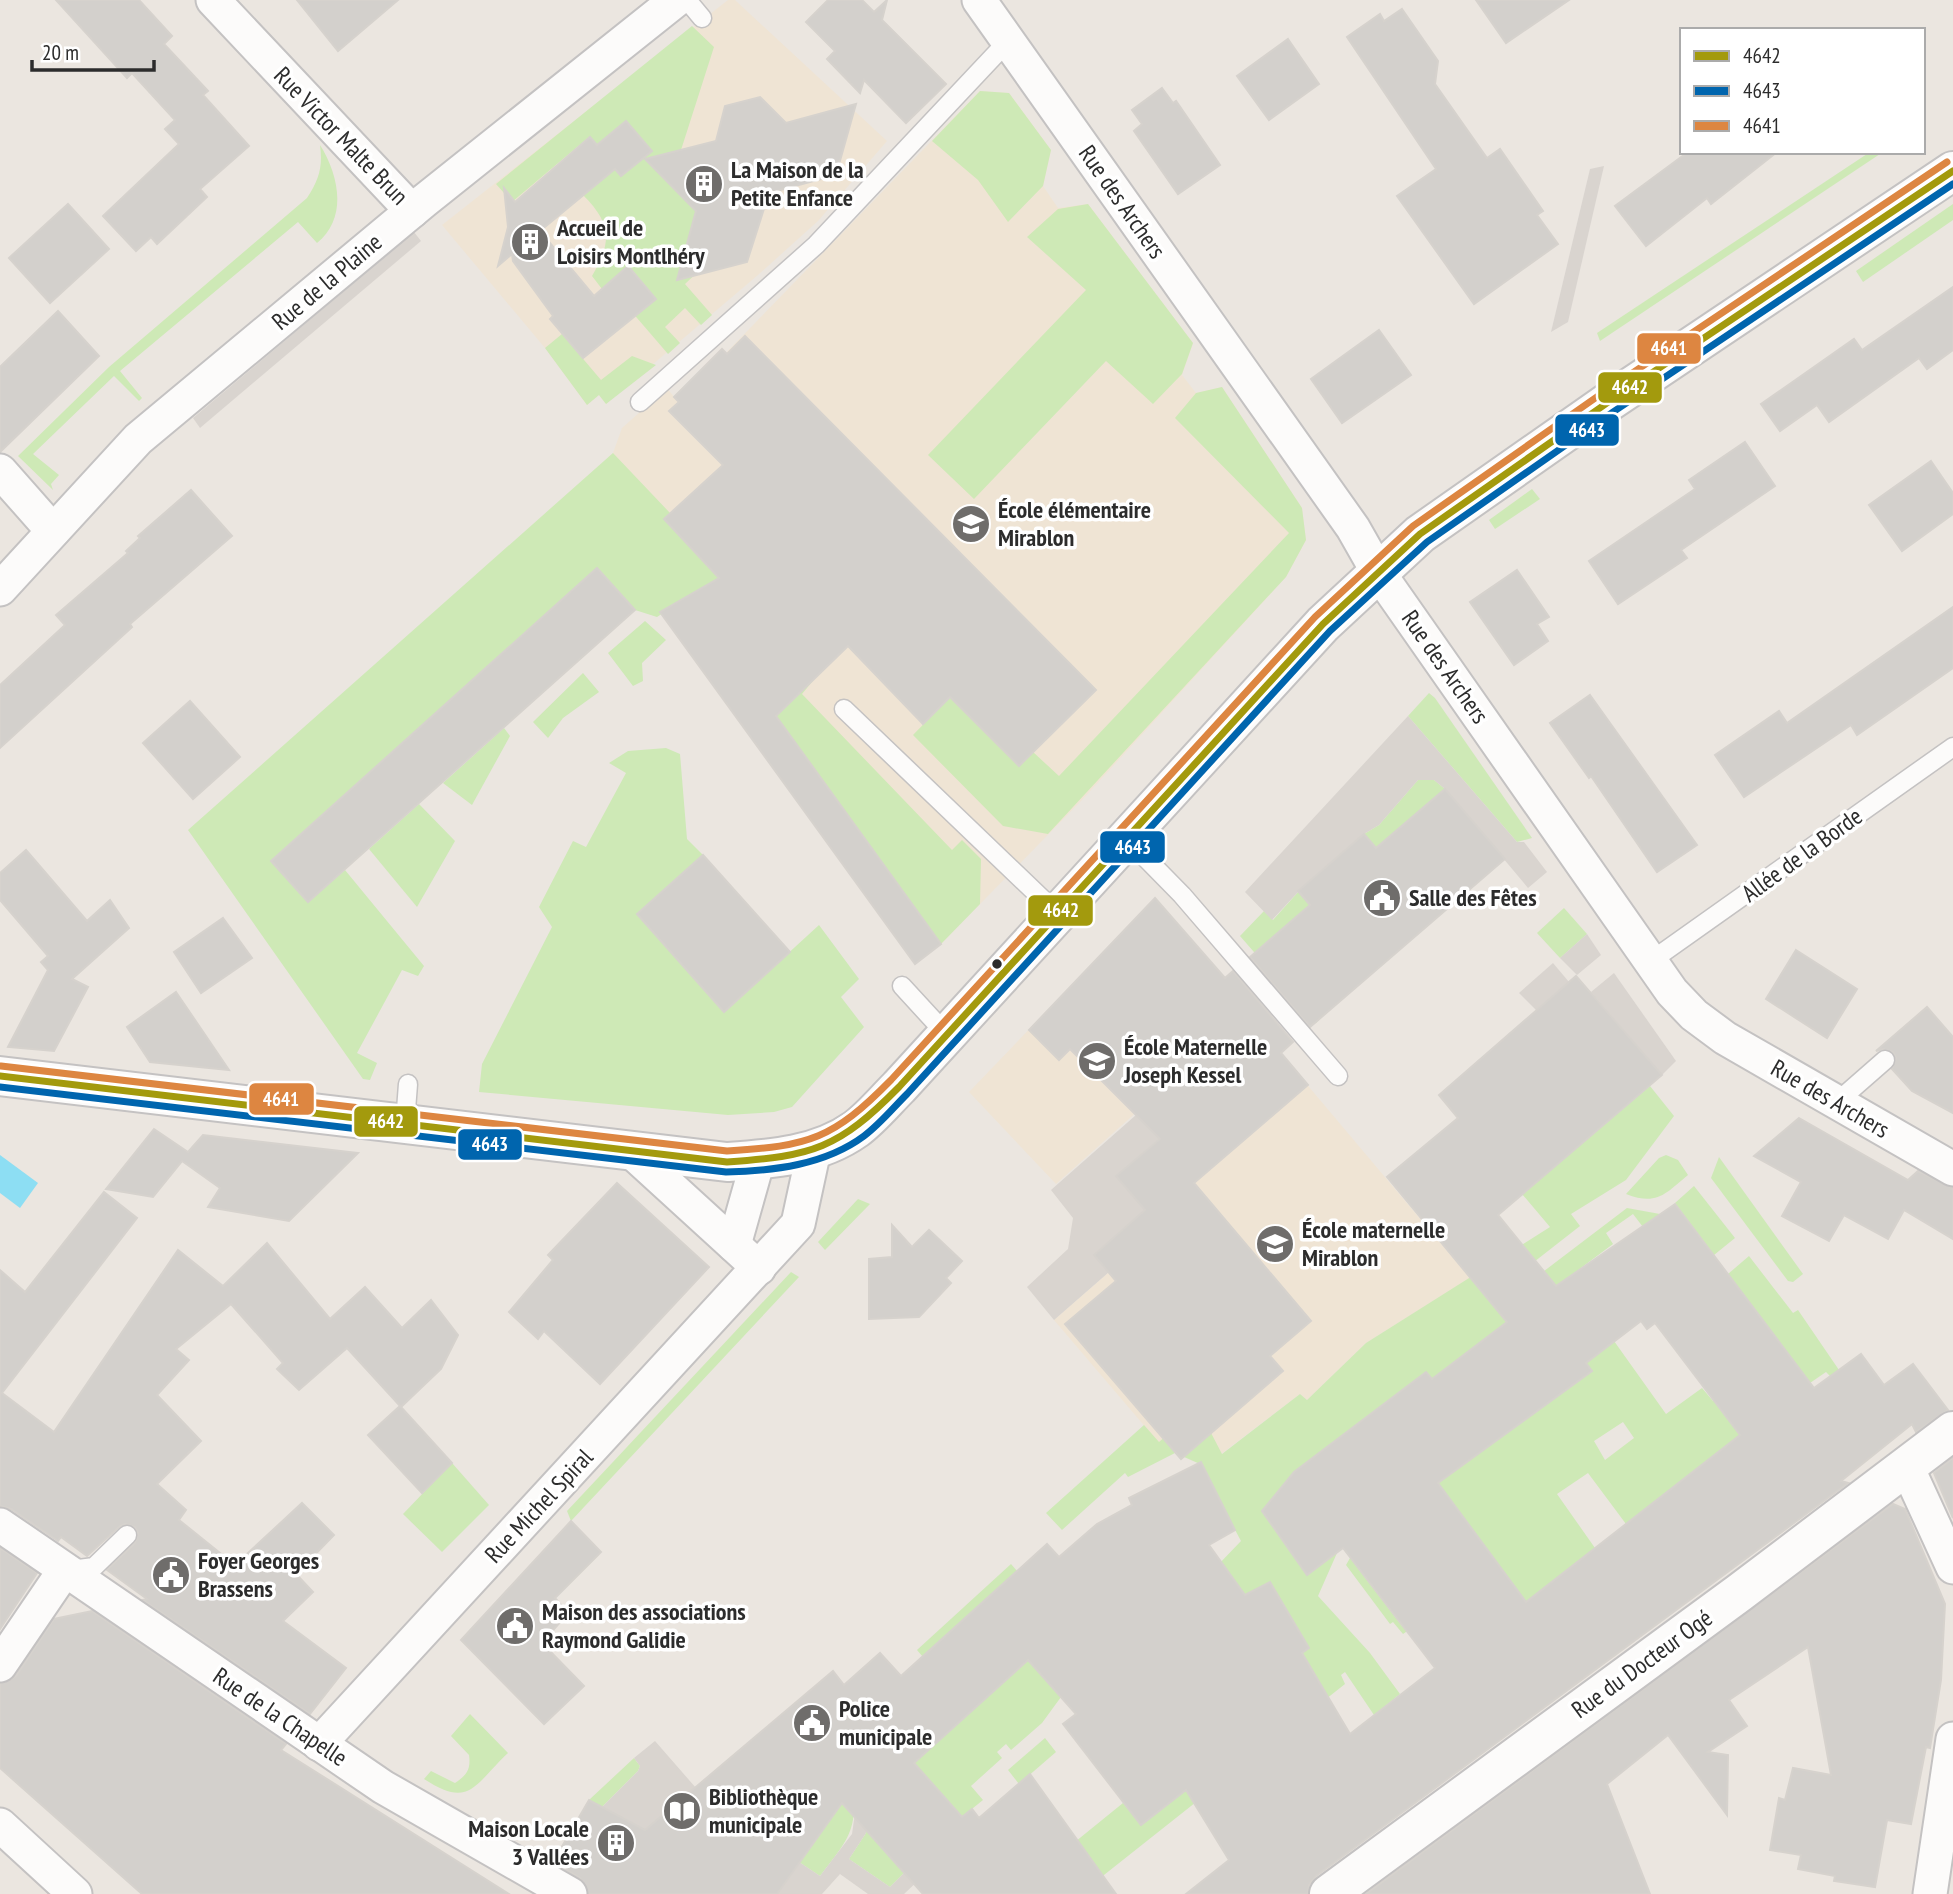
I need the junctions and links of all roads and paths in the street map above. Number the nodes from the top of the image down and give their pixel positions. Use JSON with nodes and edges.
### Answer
{"nodes":[{"id":1,"x":213,"y":0,"type":"edge"},
{"id":2,"x":687,"y":0,"type":"edge"},
{"id":3,"x":979,"y":0,"type":"edge"},
{"id":4,"x":689,"y":9,"type":"edge"},
{"id":5,"x":1008,"y":41,"type":"junction"},
{"id":6,"x":1953,"y":171,"type":"edge"},
{"id":7,"x":412,"y":211,"type":"junction"},
{"id":8,"x":640,"y":401,"type":"dead end"},
{"id":9,"x":0,"y":471,"type":"edge"},
{"id":10,"x":53,"y":531,"type":"junction"},
{"id":11,"x":1378,"y":572,"type":"junction"},
{"id":12,"x":0,"y":589,"type":"edge"},
{"id":13,"x":844,"y":709,"type":"dead end"},
{"id":14,"x":1953,"y":747,"type":"edge"},
{"id":15,"x":1128,"y":840,"type":"junction"},
{"id":16,"x":1058,"y":914,"type":"junction"},
{"id":17,"x":1651,"y":961,"type":"junction"},
{"id":18,"x":902,"y":986,"type":"dead end"},
{"id":19,"x":947,"y":1035,"type":"junction"},
{"id":20,"x":1885,"y":1060,"type":"dead end"},
{"id":21,"x":0,"y":1076,"type":"edge"},
{"id":22,"x":1338,"y":1076,"type":"dead end"},
{"id":23,"x":408,"y":1084,"type":"dead end"},
{"id":24,"x":1836,"y":1102,"type":"junction"},
{"id":25,"x":405,"y":1123,"type":"junction"},
{"id":26,"x":814,"y":1150,"type":"junction"},
{"id":27,"x":632,"y":1152,"type":"junction"},
{"id":28,"x":758,"y":1160,"type":"junction"},
{"id":29,"x":1953,"y":1169,"type":"edge"},
{"id":30,"x":734,"y":1245,"type":"junction"},
{"id":31,"x":759,"y":1268,"type":"junction"},
{"id":32,"x":1953,"y":1431,"type":"edge"},
{"id":33,"x":1907,"y":1467,"type":"junction"},
{"id":34,"x":0,"y":1525,"type":"edge"},
{"id":35,"x":127,"y":1535,"type":"dead end"},
{"id":36,"x":1953,"y":1567,"type":"edge"},
{"id":37,"x":64,"y":1571,"type":"junction"},
{"id":38,"x":0,"y":1665,"type":"edge"},
{"id":39,"x":1953,"y":1739,"type":"edge"},
{"id":40,"x":319,"y":1744,"type":"junction"},
{"id":41,"x":0,"y":1825,"type":"edge"},
{"id":42,"x":75,"y":1894,"type":"edge"},
{"id":43,"x":570,"y":1894,"type":"edge"},
{"id":44,"x":1329,"y":1894,"type":"edge"},
{"id":45,"x":1930,"y":1894,"type":"edge"}],
"edges":[{"from":1,"to":7,"type":"street","name":"Rue Victor Malte Brun"},
{"from":2,"to":4,"type":"lane"},
{"from":3,"to":5,"type":"street","name":"Rue des Archers"},
{"from":4,"to":7,"type":"street","name":"Rue de la Plaine"},
{"from":5,"to":8,"type":"lane"},
{"from":5,"to":11,"type":"street","name":"Rue des Archers"},
{"from":6,"to":11,"type":"main road"},
{"from":7,"to":10,"type":"street","name":"Rue de la Plaine"},
{"from":9,"to":10,"type":"street"},
{"from":10,"to":12,"type":"street","name":"Rue de la Plaine"},
{"from":11,"to":15,"type":"main road"},
{"from":11,"to":17,"type":"street","name":"Rue des Archers"},
{"from":13,"to":16,"type":"lane"},
{"from":14,"to":17,"type":"lane","name":"Allée de la Borde"},
{"from":15,"to":16,"type":"main road"},
{"from":15,"to":22,"type":"lane"},
{"from":16,"to":19,"type":"main road"},
{"from":17,"to":24,"type":"street","name":"Rue des Archers"},
{"from":18,"to":19,"type":"lane"},
{"from":19,"to":26,"type":"main road"},
{"from":20,"to":24,"type":"lane"},
{"from":21,"to":25,"type":"main road"},
{"from":23,"to":25,"type":"lane"},
{"from":24,"to":29,"type":"street","name":"Rue des Archers"},
{"from":25,"to":27,"type":"main road"},
{"from":26,"to":28,"type":"main road"},
{"from":26,"to":31,"type":"street","name":"Rue Michel Spiral"},
{"from":27,"to":28,"type":"main road"},
{"from":27,"to":30,"type":"street"},
{"from":28,"to":30,"type":"street"},
{"from":30,"to":31,"type":"street"},
{"from":31,"to":40,"type":"street","name":"Rue Michel Spiral"},
{"from":32,"to":33,"type":"main road","name":"Rue du Docteur Ogé"},
{"from":33,"to":36,"type":"street"},
{"from":33,"to":44,"type":"main road","name":"Rue du Docteur Ogé"},
{"from":34,"to":37,"type":"street","name":"Rue de la Chapelle"},
{"from":35,"to":37,"type":"lane"},
{"from":37,"to":38,"type":"street"},
{"from":37,"to":40,"type":"street","name":"Rue de la Chapelle"},
{"from":39,"to":45,"type":"street"},
{"from":40,"to":43,"type":"street","name":"Rue de la Chapelle"},
{"from":41,"to":42,"type":"street"}]}
